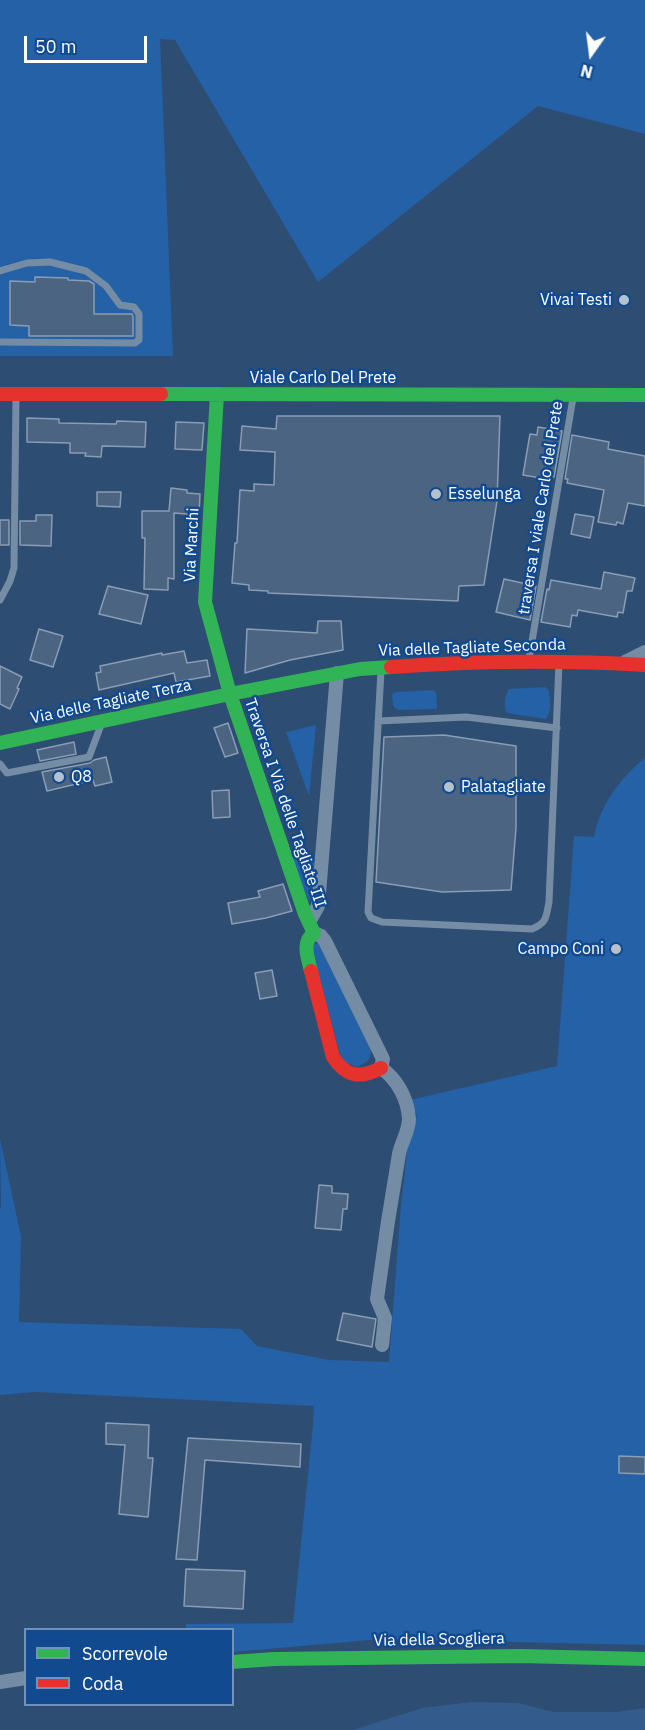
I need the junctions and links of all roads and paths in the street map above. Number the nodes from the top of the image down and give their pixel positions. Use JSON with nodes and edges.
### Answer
{"nodes":[{"id":1,"x":0,"y":271,"type":"edge"},
{"id":2,"x":0,"y":342,"type":"edge"},
{"id":3,"x":0,"y":394,"type":"edge"},
{"id":4,"x":16,"y":394,"type":"junction"},
{"id":5,"x":216,"y":394,"type":"junction"},
{"id":6,"x":573,"y":395,"type":"junction"},
{"id":7,"x":645,"y":395,"type":"edge"},
{"id":8,"x":0,"y":600,"type":"edge"},
{"id":9,"x":645,"y":652,"type":"edge"},
{"id":10,"x":559,"y":661,"type":"junction"},
{"id":11,"x":529,"y":662,"type":"junction"},
{"id":12,"x":621,"y":664,"type":"junction"},
{"id":13,"x":645,"y":665,"type":"edge"},
{"id":14,"x":381,"y":667,"type":"junction"},
{"id":15,"x":337,"y":674,"type":"junction"},
{"id":16,"x":230,"y":694,"type":"junction"},
{"id":17,"x":378,"y":721,"type":"junction"},
{"id":18,"x":102,"y":722,"type":"junction"},
{"id":19,"x":557,"y":728,"type":"junction"},
{"id":20,"x":0,"y":742,"type":"edge"},
{"id":21,"x":0,"y":764,"type":"edge"},
{"id":22,"x":312,"y":927,"type":"junction"},
{"id":23,"x":381,"y":1068,"type":"junction"},
{"id":24,"x":382,"y":1345,"type":"dead end"},
{"id":25,"x":645,"y":1659,"type":"edge"},
{"id":26,"x":234,"y":1662,"type":"edge"},
{"id":27,"x":24,"y":1678,"type":"edge"},
{"id":28,"x":0,"y":1682,"type":"edge"}],
"edges":[{"from":1,"to":2,"type":"lane"},
{"from":3,"to":4,"type":"main road","name":"Viale Carlo Del Prete"},
{"from":4,"to":5,"type":"main road","name":"Viale Carlo Del Prete"},
{"from":4,"to":8,"type":"lane"},
{"from":5,"to":6,"type":"main road","name":"Viale Carlo Del Prete"},
{"from":5,"to":16,"type":"main road","name":"Via Marchi"},
{"from":6,"to":7,"type":"main road","name":"Viale Carlo Del Prete"},
{"from":6,"to":11,"type":"lane","name":"traversa I viale Carlo del Prete"},
{"from":9,"to":12,"type":"street"},
{"from":10,"to":11,"type":"main road","name":"Via delle Tagliate Seconda"},
{"from":10,"to":12,"type":"main road","name":"Via delle Tagliate Seconda"},
{"from":10,"to":19,"type":"lane"},
{"from":11,"to":14,"type":"main road","name":"Via delle Tagliate Seconda"},
{"from":12,"to":13,"type":"main road","name":"Via delle Tagliate Seconda"},
{"from":14,"to":15,"type":"main road","name":"Via delle Tagliate Seconda"},
{"from":14,"to":17,"type":"lane"},
{"from":15,"to":16,"type":"main road","name":"Via delle Tagliate Seconda"},
{"from":15,"to":22,"type":"street"},
{"from":16,"to":18,"type":"main road","name":"Via delle Tagliate Terza"},
{"from":16,"to":22,"type":"main road","name":"Traversa I Via delle Tagliate III"},
{"from":17,"to":19,"type":"lane"},
{"from":17,"to":19,"type":"lane"},
{"from":18,"to":20,"type":"main road","name":"Via delle Tagliate Terza"},
{"from":18,"to":21,"type":"lane"},
{"from":22,"to":23,"type":"street"},
{"from":22,"to":23,"type":"main road"},
{"from":23,"to":24,"type":"street"},
{"from":25,"to":26,"type":"main road","name":"Via della Scogliera"},
{"from":27,"to":28,"type":"street"}]}
